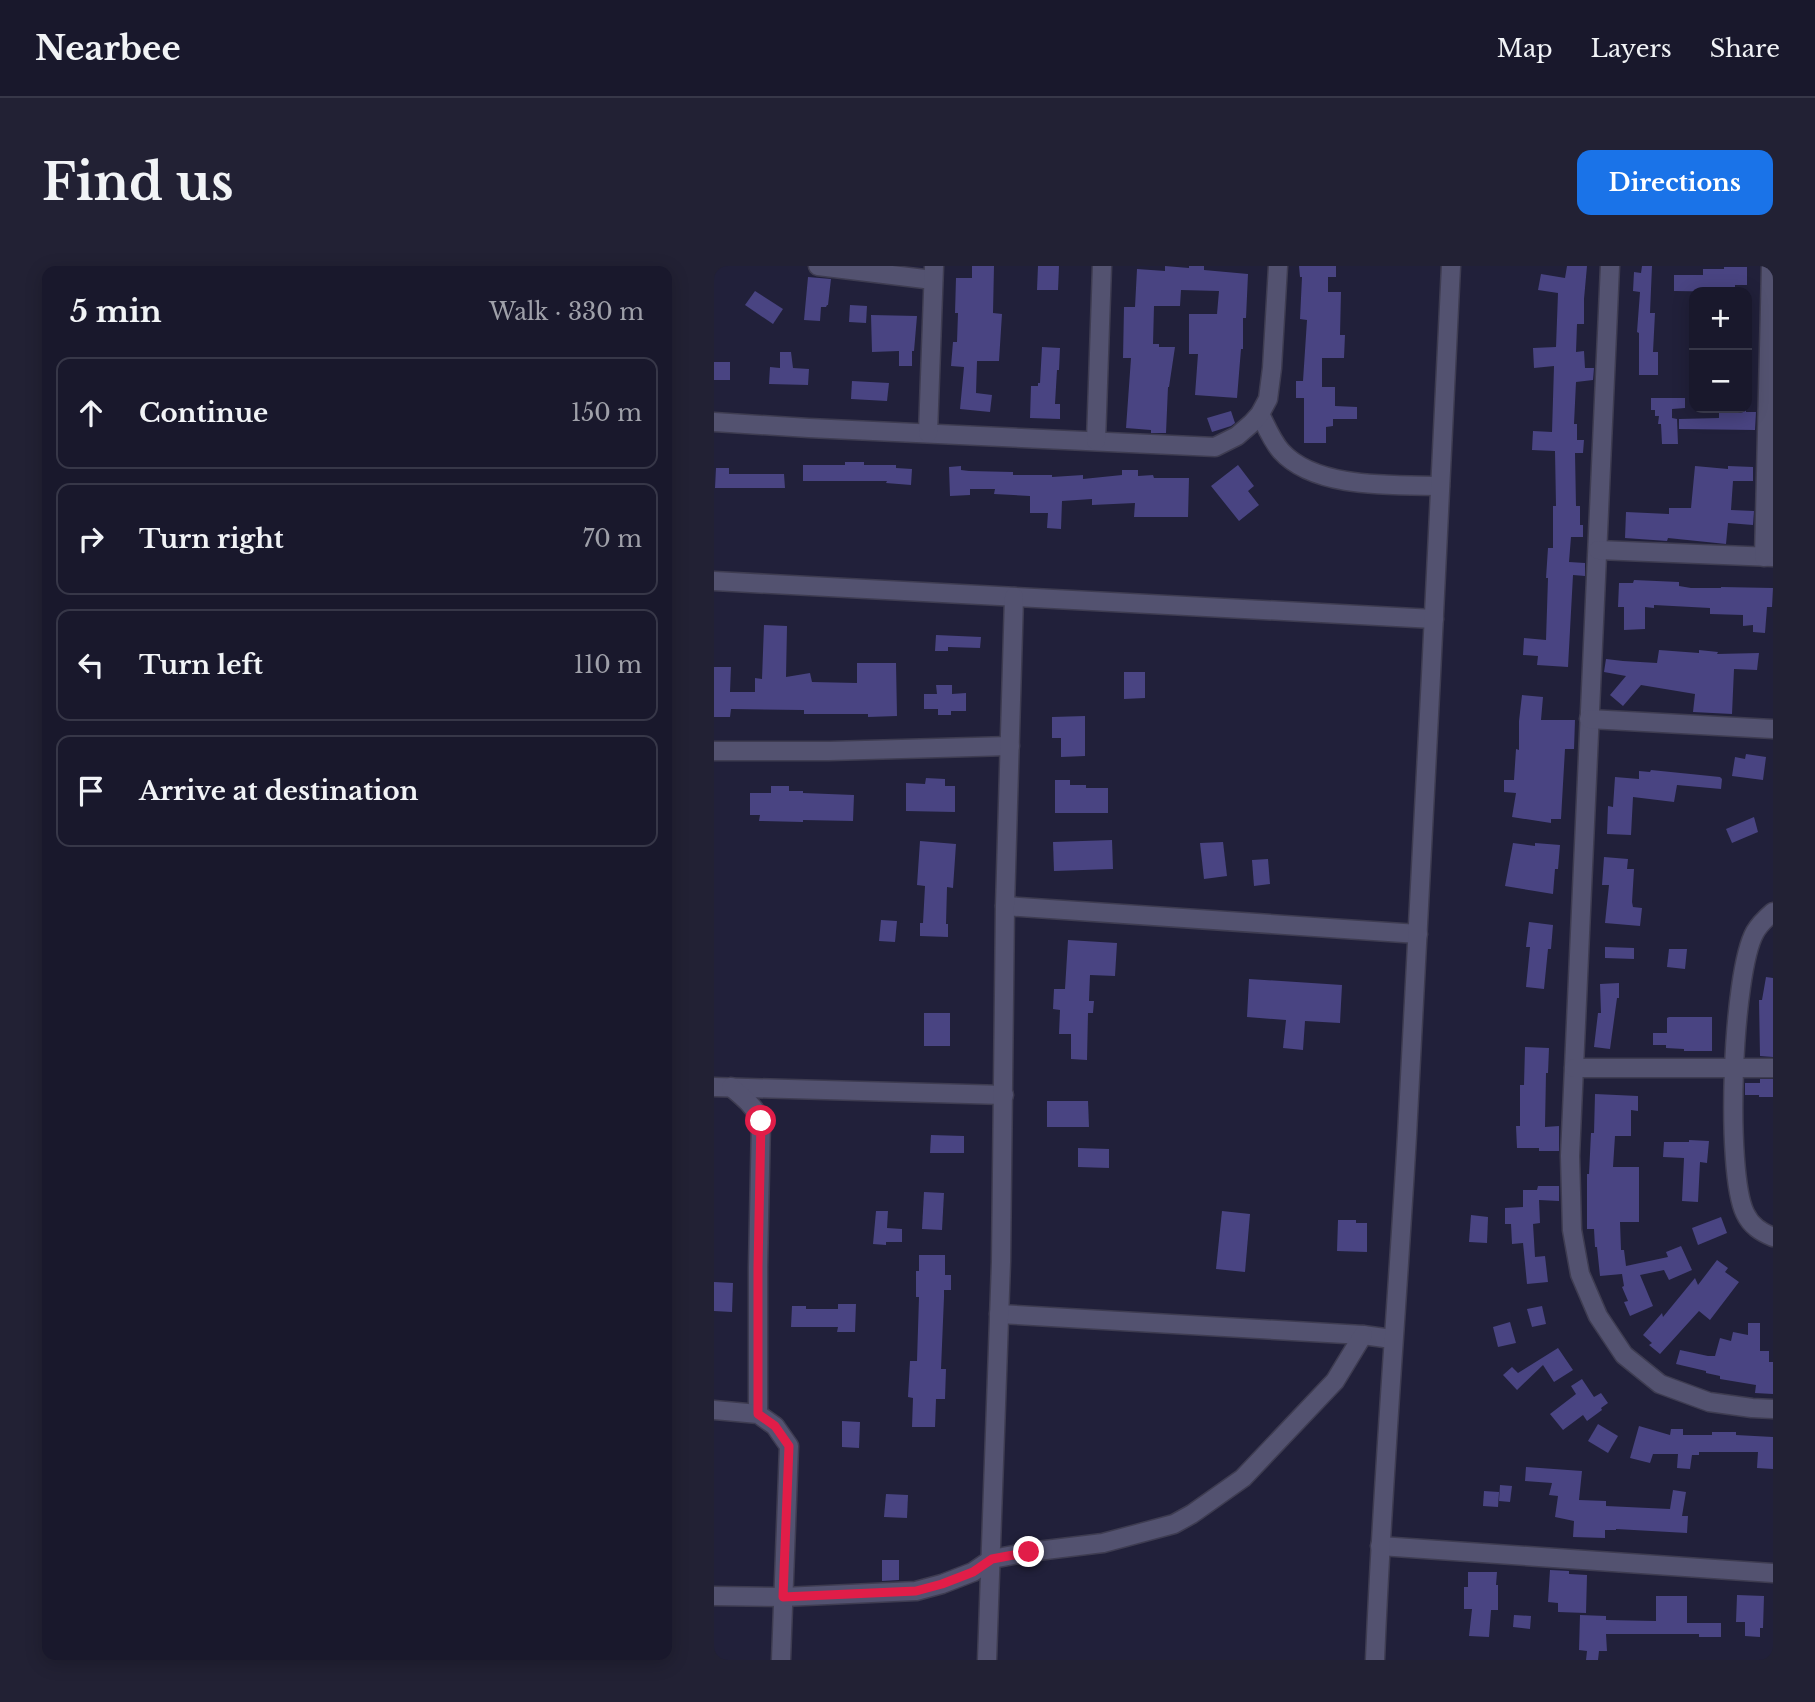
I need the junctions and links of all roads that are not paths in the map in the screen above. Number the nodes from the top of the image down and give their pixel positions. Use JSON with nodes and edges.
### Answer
{"nodes":[{"id":1,"x":818,"y":266,"type":"edge"},
{"id":2,"x":1102,"y":266,"type":"edge"},
{"id":3,"x":1278,"y":266,"type":"edge"},
{"id":4,"x":1451,"y":266,"type":"edge"},
{"id":5,"x":1610,"y":266,"type":"edge"},
{"id":6,"x":1771,"y":266,"type":"edge"},
{"id":7,"x":933,"y":273,"type":"edge"},
{"id":8,"x":1260,"y":414,"type":"junction"},
{"id":9,"x":714,"y":422,"type":"edge"},
{"id":10,"x":928,"y":433,"type":"junction"},
{"id":11,"x":1096,"y":441,"type":"junction"},
{"id":12,"x":1440,"y":486,"type":"junction"},
{"id":13,"x":1598,"y":550,"type":"junction"},
{"id":14,"x":1769,"y":557,"type":"edge"},
{"id":15,"x":714,"y":580,"type":"edge"},
{"id":16,"x":1014,"y":597,"type":"junction"},
{"id":17,"x":1434,"y":619,"type":"junction"},
{"id":18,"x":1589,"y":719,"type":"junction"},
{"id":19,"x":1773,"y":729,"type":"edge"},
{"id":20,"x":1010,"y":746,"type":"junction"},
{"id":21,"x":714,"y":751,"type":"edge"},
{"id":22,"x":1005,"y":906,"type":"junction"},
{"id":23,"x":1773,"y":912,"type":"edge"},
{"id":24,"x":1418,"y":934,"type":"junction"},
{"id":25,"x":1574,"y":1068,"type":"junction"},
{"id":26,"x":1734,"y":1068,"type":"junction"},
{"id":27,"x":1773,"y":1068,"type":"edge"},
{"id":28,"x":722,"y":1087,"type":"edge"},
{"id":29,"x":1004,"y":1095,"type":"junction"},
{"id":30,"x":1773,"y":1237,"type":"edge"},
{"id":31,"x":999,"y":1314,"type":"junction"},
{"id":32,"x":1363,"y":1335,"type":"junction"},
{"id":33,"x":1392,"y":1339,"type":"junction"},
{"id":34,"x":1773,"y":1409,"type":"edge"},
{"id":35,"x":714,"y":1410,"type":"edge"},
{"id":36,"x":758,"y":1414,"type":"junction"},
{"id":37,"x":1380,"y":1546,"type":"junction"},
{"id":38,"x":992,"y":1559,"type":"junction"},
{"id":39,"x":1773,"y":1573,"type":"edge"},
{"id":40,"x":714,"y":1596,"type":"edge"},
{"id":41,"x":783,"y":1597,"type":"junction"},
{"id":42,"x":780,"y":1660,"type":"edge"},
{"id":43,"x":987,"y":1660,"type":"edge"},
{"id":44,"x":1375,"y":1660,"type":"edge"}],
"edges":[{"from":1,"to":7,"type":"street"},
{"from":2,"to":11,"type":"street"},
{"from":3,"to":8,"type":"street"},
{"from":4,"to":12,"type":"street"},
{"from":5,"to":13,"type":"street"},
{"from":6,"to":14,"type":"street"},
{"from":7,"to":10,"type":"street"},
{"from":8,"to":11,"type":"street"},
{"from":8,"to":12,"type":"street"},
{"from":9,"to":10,"type":"street"},
{"from":10,"to":11,"type":"street"},
{"from":12,"to":17,"type":"street"},
{"from":13,"to":14,"type":"street"},
{"from":13,"to":18,"type":"street"},
{"from":15,"to":16,"type":"street"},
{"from":16,"to":17,"type":"street"},
{"from":16,"to":20,"type":"street"},
{"from":17,"to":24,"type":"street"},
{"from":18,"to":19,"type":"street"},
{"from":18,"to":25,"type":"street"},
{"from":20,"to":21,"type":"street"},
{"from":20,"to":22,"type":"street"},
{"from":22,"to":24,"type":"street"},
{"from":22,"to":29,"type":"street"},
{"from":23,"to":26,"type":"street"},
{"from":24,"to":33,"type":"street"},
{"from":25,"to":26,"type":"street"},
{"from":25,"to":34,"type":"street"},
{"from":26,"to":27,"type":"street"},
{"from":26,"to":30,"type":"street"},
{"from":28,"to":29,"type":"street"},
{"from":28,"to":36,"type":"street"},
{"from":29,"to":31,"type":"street"},
{"from":31,"to":32,"type":"street"},
{"from":31,"to":38,"type":"street"},
{"from":32,"to":33,"type":"street"},
{"from":32,"to":38,"type":"street"},
{"from":33,"to":37,"type":"street"},
{"from":35,"to":36,"type":"street"},
{"from":36,"to":41,"type":"street"},
{"from":37,"to":39,"type":"street"},
{"from":37,"to":44,"type":"street"},
{"from":38,"to":41,"type":"street"},
{"from":38,"to":43,"type":"street"},
{"from":40,"to":41,"type":"street"},
{"from":41,"to":42,"type":"street"}]}
